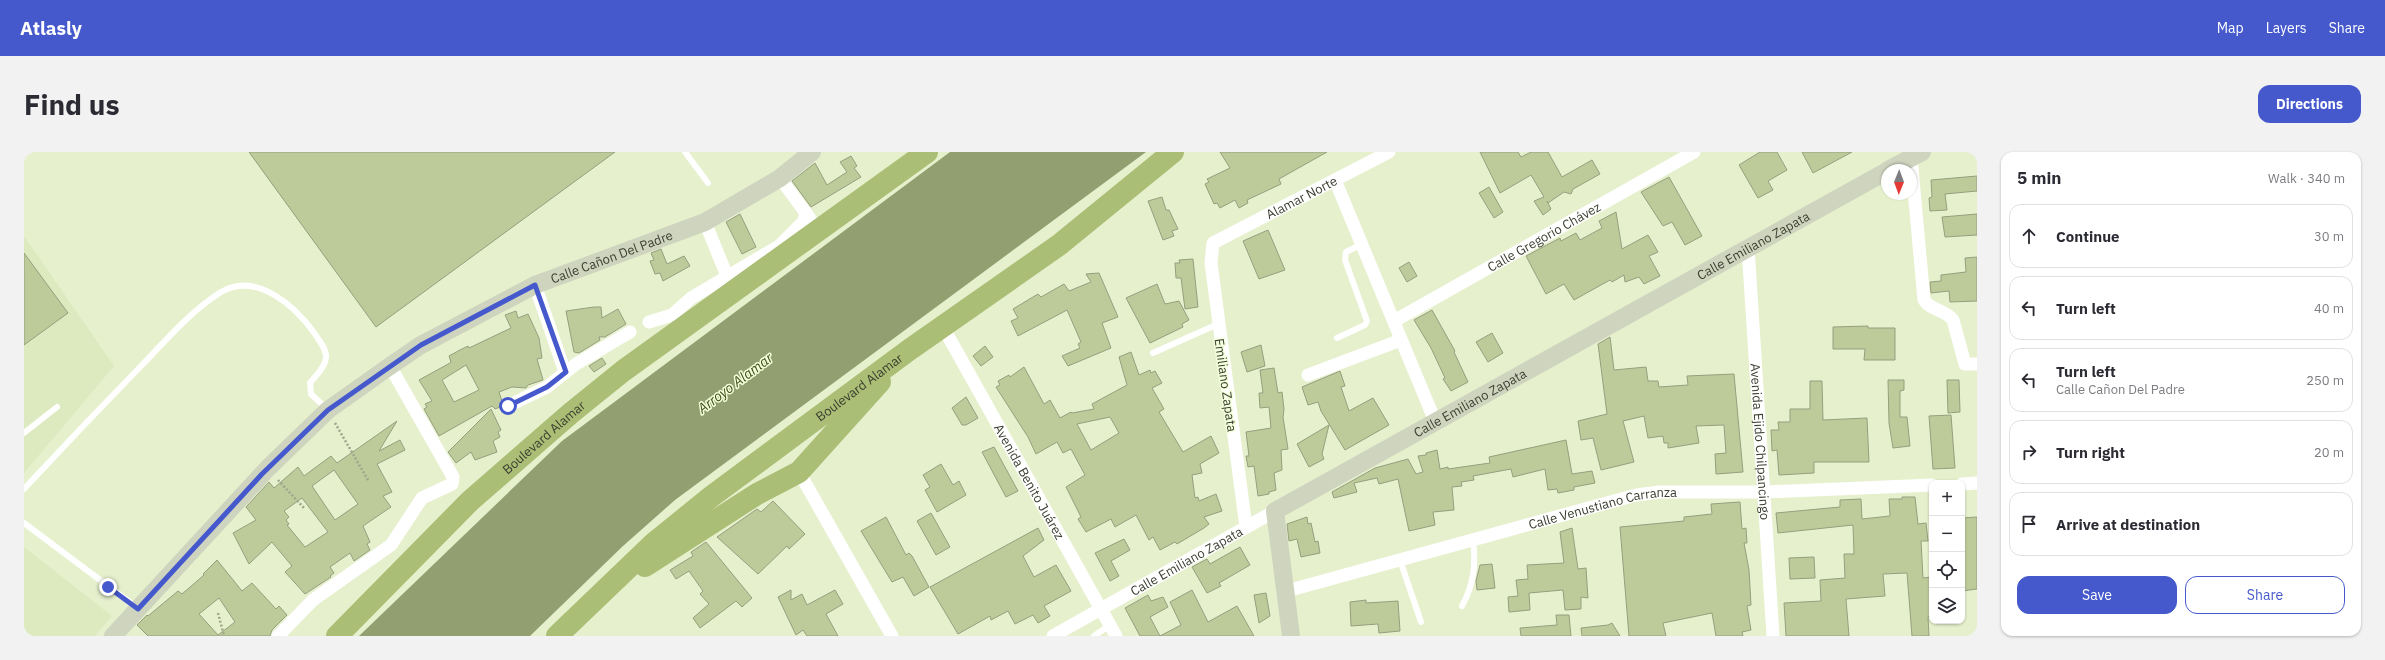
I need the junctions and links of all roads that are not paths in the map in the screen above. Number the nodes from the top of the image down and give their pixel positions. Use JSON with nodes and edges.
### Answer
{"nodes":[{"id":1,"x":685,"y":152,"type":"edge"},
{"id":2,"x":812,"y":152,"type":"edge"},
{"id":3,"x":927,"y":152,"type":"edge"},
{"id":4,"x":1173,"y":152,"type":"edge"},
{"id":5,"x":1389,"y":152,"type":"edge"},
{"id":6,"x":1694,"y":152,"type":"edge"},
{"id":7,"x":1917,"y":155,"type":"edge"},
{"id":8,"x":1899,"y":164,"type":"edge"},
{"id":9,"x":1881,"y":173,"type":"edge"},
{"id":10,"x":780,"y":178,"type":"junction"},
{"id":11,"x":1335,"y":180,"type":"junction"},
{"id":12,"x":708,"y":183,"type":"dead end"},
{"id":13,"x":806,"y":213,"type":"junction"},
{"id":14,"x":705,"y":222,"type":"junction"},
{"id":15,"x":818,"y":231,"type":"junction"},
{"id":16,"x":1213,"y":243,"type":"joint"},
{"id":17,"x":1360,"y":245,"type":"junction"},
{"id":18,"x":1748,"y":248,"type":"junction"},
{"id":19,"x":727,"y":276,"type":"junction"},
{"id":20,"x":535,"y":285,"type":"junction"},
{"id":21,"x":1394,"y":321,"type":"junction"},
{"id":22,"x":649,"y":322,"type":"dead end"},
{"id":23,"x":1218,"y":324,"type":"junction"},
{"id":24,"x":943,"y":327,"type":"junction"},
{"id":25,"x":630,"y":332,"type":"dead end"},
{"id":26,"x":1337,"y":338,"type":"dead end"},
{"id":27,"x":1401,"y":340,"type":"junction"},
{"id":28,"x":909,"y":350,"type":"junction"},
{"id":29,"x":1152,"y":353,"type":"dead end"},
{"id":30,"x":1971,"y":364,"type":"edge"},
{"id":31,"x":390,"y":366,"type":"junction"},
{"id":32,"x":566,"y":372,"type":"junction"},
{"id":33,"x":1308,"y":375,"type":"dead end"},
{"id":34,"x":508,"y":406,"type":"dead end"},
{"id":35,"x":57,"y":407,"type":"dead end"},
{"id":36,"x":328,"y":410,"type":"junction"},
{"id":37,"x":1435,"y":421,"type":"junction"},
{"id":38,"x":24,"y":433,"type":"edge"},
{"id":39,"x":799,"y":472,"type":"junction"},
{"id":40,"x":1965,"y":484,"type":"edge"},
{"id":41,"x":1977,"y":484,"type":"edge"},
{"id":42,"x":1929,"y":485,"type":"edge"},
{"id":43,"x":24,"y":489,"type":"edge"},
{"id":44,"x":1764,"y":492,"type":"junction"},
{"id":45,"x":1275,"y":511,"type":"junction"},
{"id":46,"x":24,"y":523,"type":"edge"},
{"id":47,"x":1246,"y":527,"type":"junction"},
{"id":48,"x":1473,"y":540,"type":"junction"},
{"id":49,"x":1400,"y":560,"type":"junction"},
{"id":50,"x":608,"y":586,"type":"junction"},
{"id":51,"x":1283,"y":592,"type":"junction"},
{"id":52,"x":1462,"y":606,"type":"dead end"},
{"id":53,"x":138,"y":609,"type":"junction"},
{"id":54,"x":1102,"y":609,"type":"junction"},
{"id":55,"x":1422,"y":622,"type":"dead end"},
{"id":56,"x":1113,"y":631,"type":"edge"},
{"id":57,"x":113,"y":636,"type":"edge"},
{"id":58,"x":278,"y":636,"type":"edge"},
{"id":59,"x":337,"y":636,"type":"edge"},
{"id":60,"x":557,"y":636,"type":"edge"},
{"id":61,"x":892,"y":636,"type":"edge"},
{"id":62,"x":1053,"y":636,"type":"edge"},
{"id":63,"x":1094,"y":636,"type":"edge"},
{"id":64,"x":1290,"y":636,"type":"edge"},
{"id":65,"x":1773,"y":636,"type":"edge"}],
"edges":[{"from":1,"to":12,"type":"lane"},
{"from":2,"to":10,"type":"street","name":"Calle Cañon Del Padre"},
{"from":3,"to":15,"type":"highway","name":"Boulevard Alamar"},
{"from":4,"to":24,"type":"highway","name":"Boulevard Alamar"},
{"from":5,"to":11,"type":"street","name":"Alamar Norte"},
{"from":6,"to":21,"type":"street","name":"Calle Gregorio Chávez"},
{"from":7,"to":8,"type":"street","name":"Calle Emiliano Zapata"},
{"from":7,"to":30,"type":"street"},
{"from":9,"to":18,"type":"street","name":"Calle Emiliano Zapata"},
{"from":10,"to":13,"type":"street"},
{"from":10,"to":14,"type":"street","name":"Calle Cañon Del Padre"},
{"from":11,"to":16,"type":"street","name":"Alamar Norte"},
{"from":11,"to":17,"type":"street"},
{"from":13,"to":15,"type":"street"},
{"from":13,"to":19,"type":"street"},
{"from":14,"to":19,"type":"street"},
{"from":14,"to":20,"type":"street","name":"Calle Cañon Del Padre"},
{"from":15,"to":59,"type":"highway","name":"Boulevard Alamar"},
{"from":16,"to":23,"type":"street","name":"Emiliano Zapata"},
{"from":17,"to":21,"type":"street"},
{"from":17,"to":26,"type":"lane"},
{"from":18,"to":37,"type":"street","name":"Calle Emiliano Zapata"},
{"from":18,"to":44,"type":"street","name":"Avenida Ejido Chilpancingo"},
{"from":19,"to":22,"type":"street"},
{"from":20,"to":31,"type":"street","name":"Calle Cañon Del Padre"},
{"from":20,"to":32,"type":"street"},
{"from":21,"to":27,"type":"street"},
{"from":23,"to":29,"type":"lane"},
{"from":23,"to":47,"type":"street","name":"Emiliano Zapata"},
{"from":24,"to":28,"type":"highway","name":"Boulevard Alamar"},
{"from":24,"to":54,"type":"street","name":"Avenida Benito Juárez"},
{"from":25,"to":32,"type":"street"},
{"from":27,"to":33,"type":"street"},
{"from":27,"to":37,"type":"street"},
{"from":28,"to":39,"type":"highway"},
{"from":28,"to":50,"type":"highway","name":"Boulevard Alamar"},
{"from":31,"to":36,"type":"street","name":"Calle Cañon Del Padre"},
{"from":31,"to":58,"type":"street"},
{"from":32,"to":34,"type":"street"},
{"from":35,"to":38,"type":"lane"},
{"from":36,"to":43,"type":"lane"},
{"from":36,"to":53,"type":"street","name":"Calle Cañon Del Padre"},
{"from":37,"to":45,"type":"street","name":"Calle Emiliano Zapata"},
{"from":39,"to":50,"type":"highway"},
{"from":39,"to":61,"type":"street"},
{"from":40,"to":41,"type":"street"},
{"from":42,"to":44,"type":"street","name":"Calle Venustiano Carranza"},
{"from":44,"to":48,"type":"street","name":"Calle Venustiano Carranza"},
{"from":44,"to":65,"type":"street","name":"Avenida Ejido Chilpancingo"},
{"from":45,"to":47,"type":"street","name":"Calle Emiliano Zapata"},
{"from":45,"to":51,"type":"street"},
{"from":46,"to":53,"type":"lane"},
{"from":47,"to":54,"type":"street","name":"Calle Emiliano Zapata"},
{"from":48,"to":49,"type":"street","name":"Calle Venustiano Carranza"},
{"from":48,"to":52,"type":"lane"},
{"from":49,"to":51,"type":"street","name":"Calle Venustiano Carranza"},
{"from":49,"to":55,"type":"lane"},
{"from":50,"to":60,"type":"highway","name":"Boulevard Alamar"},
{"from":51,"to":64,"type":"street"},
{"from":53,"to":57,"type":"street","name":"Calle Cañon Del Padre"},
{"from":54,"to":56,"type":"street","name":"Avenida Benito Juárez"},
{"from":54,"to":62,"type":"street","name":"Calle Emiliano Zapata"},
{"from":56,"to":63,"type":"lane"}]}
